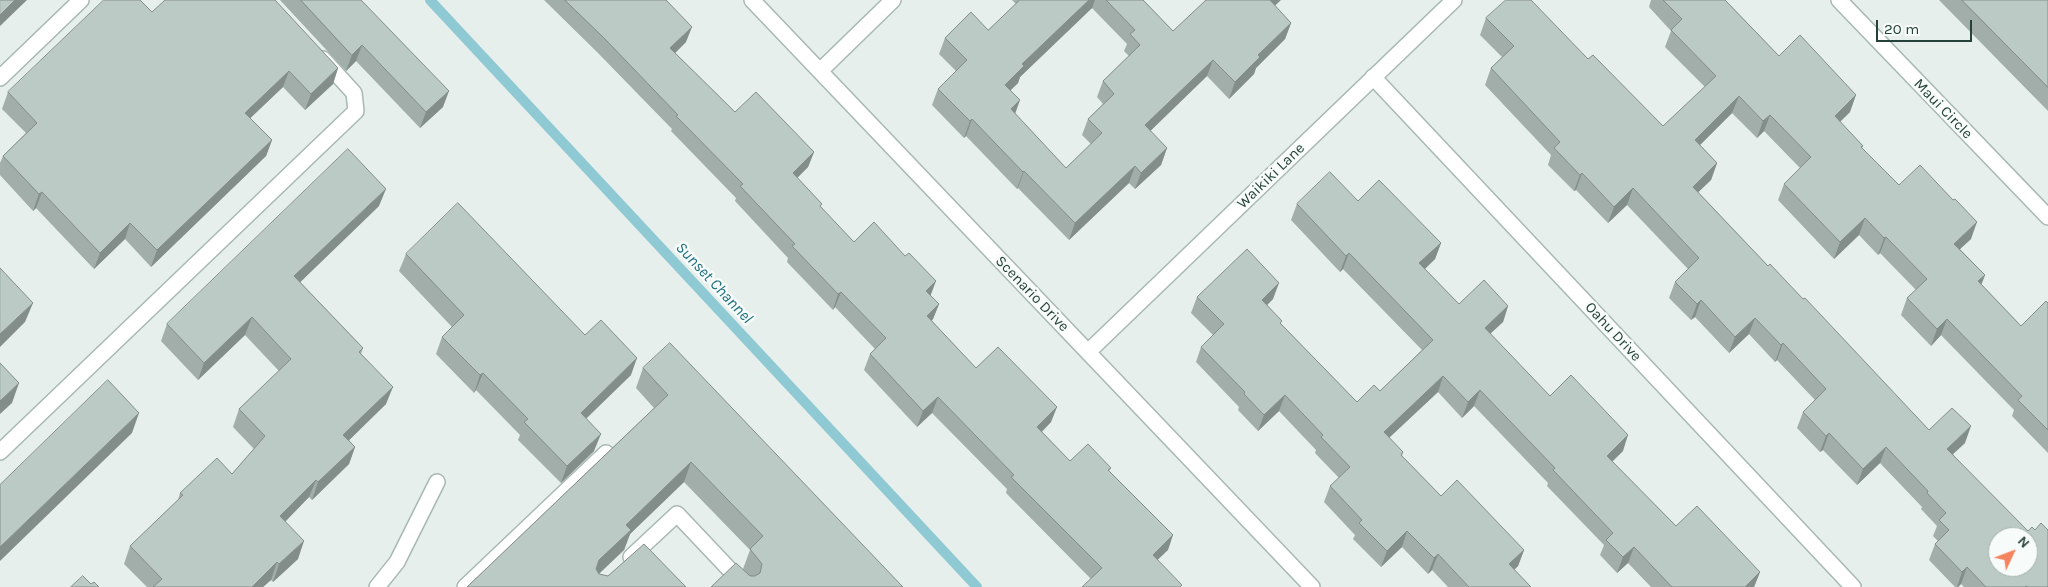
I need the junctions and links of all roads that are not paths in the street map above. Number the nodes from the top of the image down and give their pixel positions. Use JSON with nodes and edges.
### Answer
{"nodes":[{"id":1,"x":81,"y":0,"type":"edge"},
{"id":2,"x":752,"y":0,"type":"edge"},
{"id":3,"x":893,"y":0,"type":"edge"},
{"id":4,"x":1454,"y":0,"type":"edge"},
{"id":5,"x":1839,"y":0,"type":"edge"},
{"id":6,"x":314,"y":50,"type":"edge"},
{"id":7,"x":820,"y":71,"type":"junction"},
{"id":8,"x":1373,"y":77,"type":"junction"},
{"id":9,"x":0,"y":78,"type":"edge"},
{"id":10,"x":2048,"y":217,"type":"edge"},
{"id":11,"x":1088,"y":352,"type":"junction"},
{"id":12,"x":0,"y":452,"type":"edge"},
{"id":13,"x":606,"y":453,"type":"edge"},
{"id":14,"x":437,"y":482,"type":"dead end"},
{"id":15,"x":620,"y":567,"type":"edge"},
{"id":16,"x":377,"y":587,"type":"edge"},
{"id":17,"x":466,"y":587,"type":"edge"},
{"id":18,"x":746,"y":587,"type":"edge"},
{"id":19,"x":1312,"y":587,"type":"edge"},
{"id":20,"x":1852,"y":587,"type":"edge"}],
"edges":[{"from":1,"to":9,"type":"street"},
{"from":2,"to":7,"type":"street","name":"Scenario Drive"},
{"from":3,"to":7,"type":"street"},
{"from":4,"to":8,"type":"street","name":"Waikiki Lane"},
{"from":5,"to":10,"type":"street","name":"Maui Circle"},
{"from":6,"to":12,"type":"street"},
{"from":7,"to":11,"type":"street","name":"Scenario Drive"},
{"from":8,"to":11,"type":"street","name":"Waikiki Lane"},
{"from":8,"to":20,"type":"street","name":"Oahu Drive"},
{"from":11,"to":19,"type":"street","name":"Scenario Drive"},
{"from":13,"to":17,"type":"street"},
{"from":14,"to":16,"type":"street"},
{"from":15,"to":18,"type":"street"}]}
